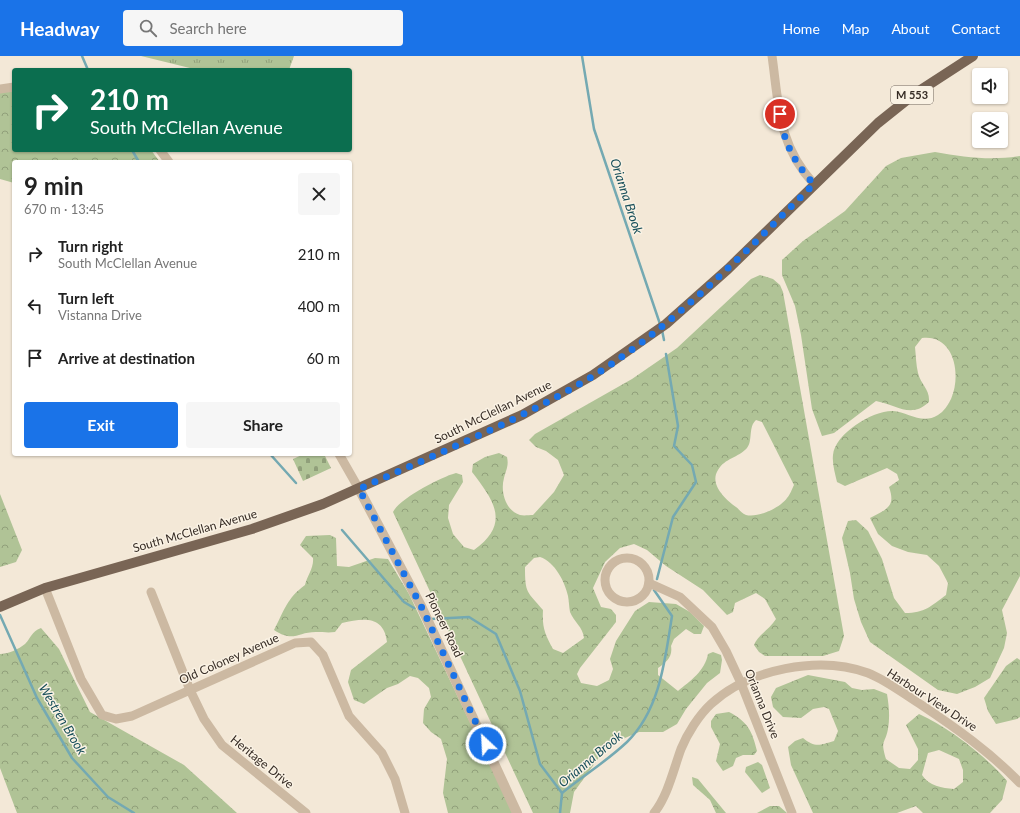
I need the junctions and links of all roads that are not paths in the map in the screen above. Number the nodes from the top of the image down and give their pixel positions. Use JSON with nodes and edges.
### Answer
{"nodes":[{"id":1,"x":772,"y":56,"type":"edge"},
{"id":2,"x":973,"y":56,"type":"edge"},
{"id":3,"x":12,"y":87,"type":"edge"},
{"id":4,"x":0,"y":89,"type":"edge"},
{"id":5,"x":814,"y":184,"type":"junction"},
{"id":6,"x":340,"y":456,"type":"edge"},
{"id":7,"x":359,"y":489,"type":"junction"},
{"id":8,"x":649,"y":583,"type":"junction"},
{"id":9,"x":45,"y":588,"type":"junction"},
{"id":10,"x":151,"y":592,"type":"dead end"},
{"id":11,"x":0,"y":607,"type":"edge"},
{"id":12,"x":741,"y":683,"type":"junction"},
{"id":13,"x":190,"y":690,"type":"junction"},
{"id":14,"x":1020,"y":783,"type":"edge"},
{"id":15,"x":306,"y":813,"type":"edge"},
{"id":16,"x":405,"y":813,"type":"edge"},
{"id":17,"x":517,"y":813,"type":"edge"},
{"id":18,"x":654,"y":813,"type":"edge"},
{"id":19,"x":792,"y":813,"type":"edge"}],
"edges":[{"from":1,"to":5,"type":"street"},
{"from":2,"to":5,"type":"main road","name":"South McClellan Avenue","number":"M 553"},
{"from":3,"to":4,"type":"street"},
{"from":5,"to":7,"type":"main road","name":"South McClellan Avenue","number":"M 553"},
{"from":6,"to":7,"type":"street","name":"Pioneer Road"},
{"from":7,"to":9,"type":"main road","name":"South McClellan Avenue","number":"M 553"},
{"from":7,"to":17,"type":"street","name":"Pioneer Road"},
{"from":8,"to":8,"type":"street"},
{"from":8,"to":12,"type":"street","name":"Orianna Drive"},
{"from":9,"to":11,"type":"main road","name":"South McClellan Avenue","number":"M 553"},
{"from":9,"to":13,"type":"street","name":"Old Coloney Avenue"},
{"from":10,"to":13,"type":"street","name":"Heritage Drive"},
{"from":12,"to":14,"type":"street","name":"Harbour View Drive"},
{"from":12,"to":18,"type":"street","name":"Harbour View Drive"},
{"from":12,"to":19,"type":"street","name":"Orianna Drive"},
{"from":13,"to":15,"type":"street","name":"Heritage Drive"},
{"from":13,"to":16,"type":"street","name":"Old Coloney Avenue"}]}
